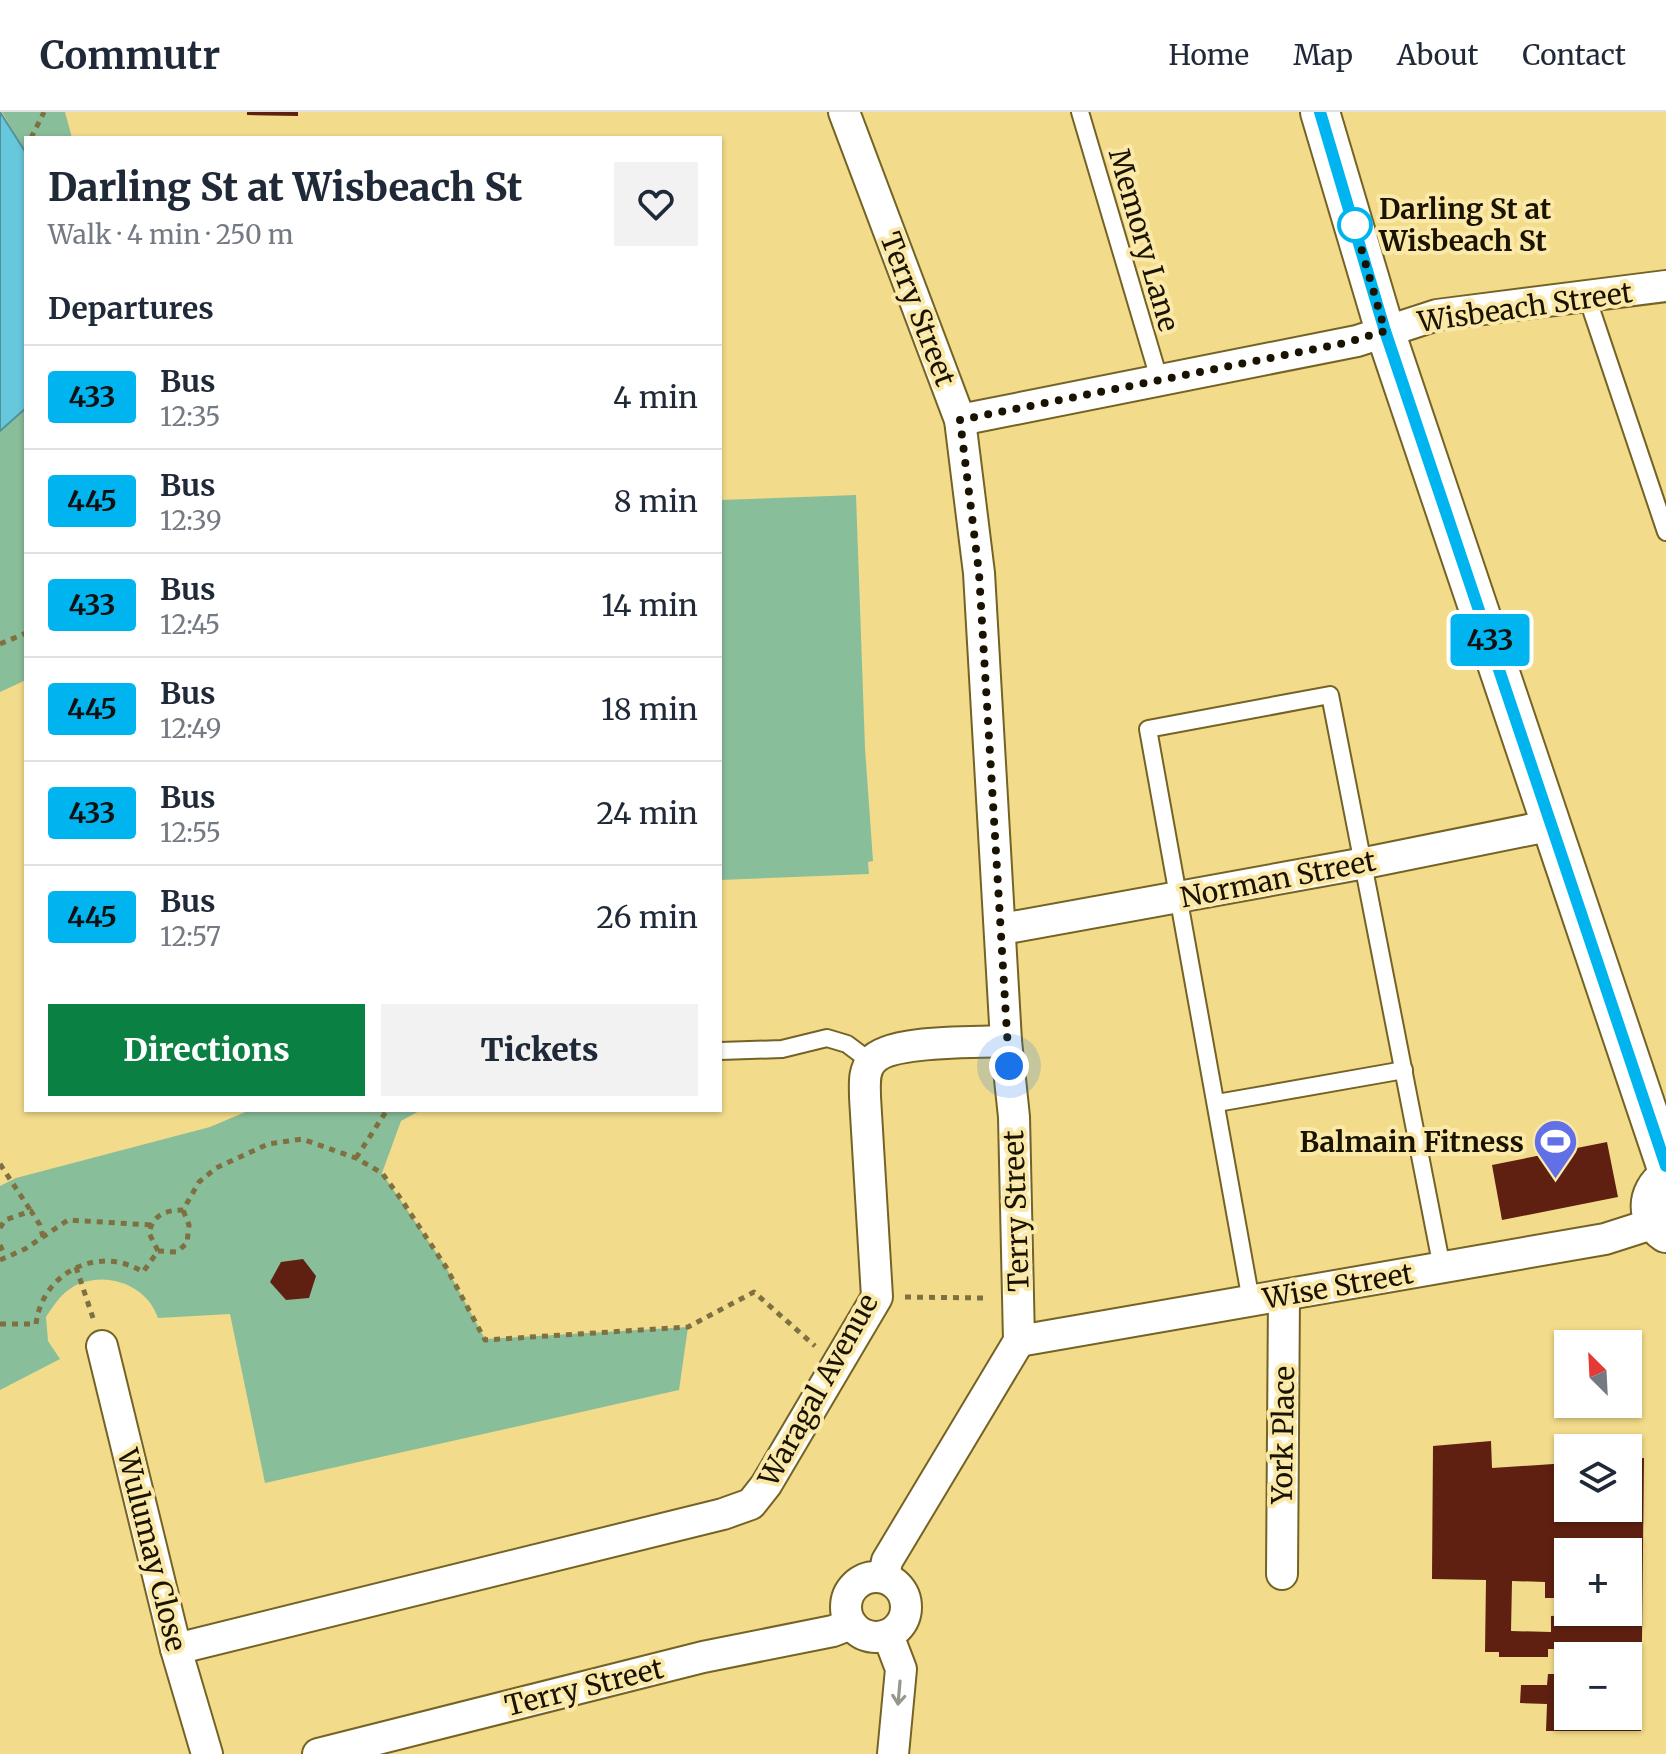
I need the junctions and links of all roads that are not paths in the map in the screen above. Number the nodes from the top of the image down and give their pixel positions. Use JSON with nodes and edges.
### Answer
{"nodes":[{"id":1,"x":844,"y":112,"type":"edge"},
{"id":2,"x":1080,"y":112,"type":"edge"},
{"id":3,"x":1320,"y":112,"type":"edge"},
{"id":4,"x":1666,"y":286,"type":"edge"},
{"id":5,"x":1587,"y":297,"type":"junction"},
{"id":6,"x":1385,"y":331,"type":"junction"},
{"id":7,"x":1160,"y":382,"type":"junction"},
{"id":8,"x":960,"y":420,"type":"junction"},
{"id":9,"x":1666,"y":532,"type":"edge"},
{"id":10,"x":1553,"y":825,"type":"junction"},
{"id":11,"x":1365,"y":863,"type":"junction"},
{"id":12,"x":1178,"y":898,"type":"junction"},
{"id":13,"x":1002,"y":929,"type":"junction"},
{"id":14,"x":1006,"y":1041,"type":"junction"},
{"id":15,"x":722,"y":1051,"type":"edge"},
{"id":16,"x":871,"y":1062,"type":"junction"},
{"id":17,"x":1404,"y":1070,"type":"junction"},
{"id":18,"x":1217,"y":1103,"type":"junction"},
{"id":19,"x":1666,"y":1166,"type":"edge"},
{"id":20,"x":1666,"y":1178,"type":"edge"},
{"id":21,"x":1660,"y":1228,"type":"edge"},
{"id":22,"x":1442,"y":1268,"type":"junction"},
{"id":23,"x":1284,"y":1295,"type":"junction"},
{"id":24,"x":1251,"y":1301,"type":"junction"},
{"id":25,"x":1019,"y":1341,"type":"junction"},
{"id":26,"x":102,"y":1346,"type":"road end"},
{"id":27,"x":1282,"y":1574,"type":"dead end"},
{"id":28,"x":884,"y":1577,"type":"junction"},
{"id":29,"x":851,"y":1624,"type":"junction"},
{"id":30,"x":888,"y":1635,"type":"junction"},
{"id":31,"x":176,"y":1649,"type":"junction"},
{"id":32,"x":207,"y":1754,"type":"edge"},
{"id":33,"x":318,"y":1754,"type":"edge"},
{"id":34,"x":893,"y":1754,"type":"edge"}],
"edges":[{"from":1,"to":8,"type":"street","name":"Terry Street"},
{"from":2,"to":7,"type":"lane","name":"Memory Lane"},
{"from":3,"to":6,"type":"street"},
{"from":4,"to":5,"type":"street","name":"Wisbeach Street"},
{"from":5,"to":6,"type":"street","name":"Wisbeach Street"},
{"from":5,"to":9,"type":"lane"},
{"from":6,"to":7,"type":"street","name":"Wisbeach Street"},
{"from":6,"to":10,"type":"street"},
{"from":7,"to":8,"type":"street","name":"Wisbeach Street"},
{"from":8,"to":13,"type":"street","name":"Terry Street"},
{"from":10,"to":11,"type":"street","name":"Norman Street"},
{"from":10,"to":19,"type":"street"},
{"from":11,"to":12,"type":"street","name":"Norman Street"},
{"from":11,"to":12,"type":"lane"},
{"from":11,"to":17,"type":"lane"},
{"from":12,"to":13,"type":"street","name":"Norman Street"},
{"from":12,"to":18,"type":"lane"},
{"from":13,"to":14,"type":"street","name":"Terry Street"},
{"from":14,"to":16,"type":"street"},
{"from":14,"to":25,"type":"street","name":"Terry Street"},
{"from":15,"to":16,"type":"lane"},
{"from":16,"to":31,"type":"street","name":"Waragal Avenue"},
{"from":17,"to":18,"type":"lane"},
{"from":17,"to":22,"type":"lane"},
{"from":18,"to":24,"type":"lane"},
{"from":20,"to":21,"type":"street"},
{"from":21,"to":22,"type":"street","name":"Wise Street"},
{"from":22,"to":23,"type":"street","name":"Wise Street"},
{"from":23,"to":24,"type":"street","name":"Wise Street"},
{"from":23,"to":27,"type":"street","name":"York Place"},
{"from":24,"to":25,"type":"street","name":"Wise Street"},
{"from":25,"to":28,"type":"street"},
{"from":26,"to":31,"type":"street","name":"Wulumay Close"},
{"from":28,"to":29,"type":"street"},
{"from":28,"to":30,"type":"street"},
{"from":29,"to":30,"type":"street"},
{"from":29,"to":33,"type":"street","name":"Terry Street"},
{"from":30,"to":34,"type":"street","one_way":true},
{"from":31,"to":32,"type":"street","name":"Wulumay Close"}]}
